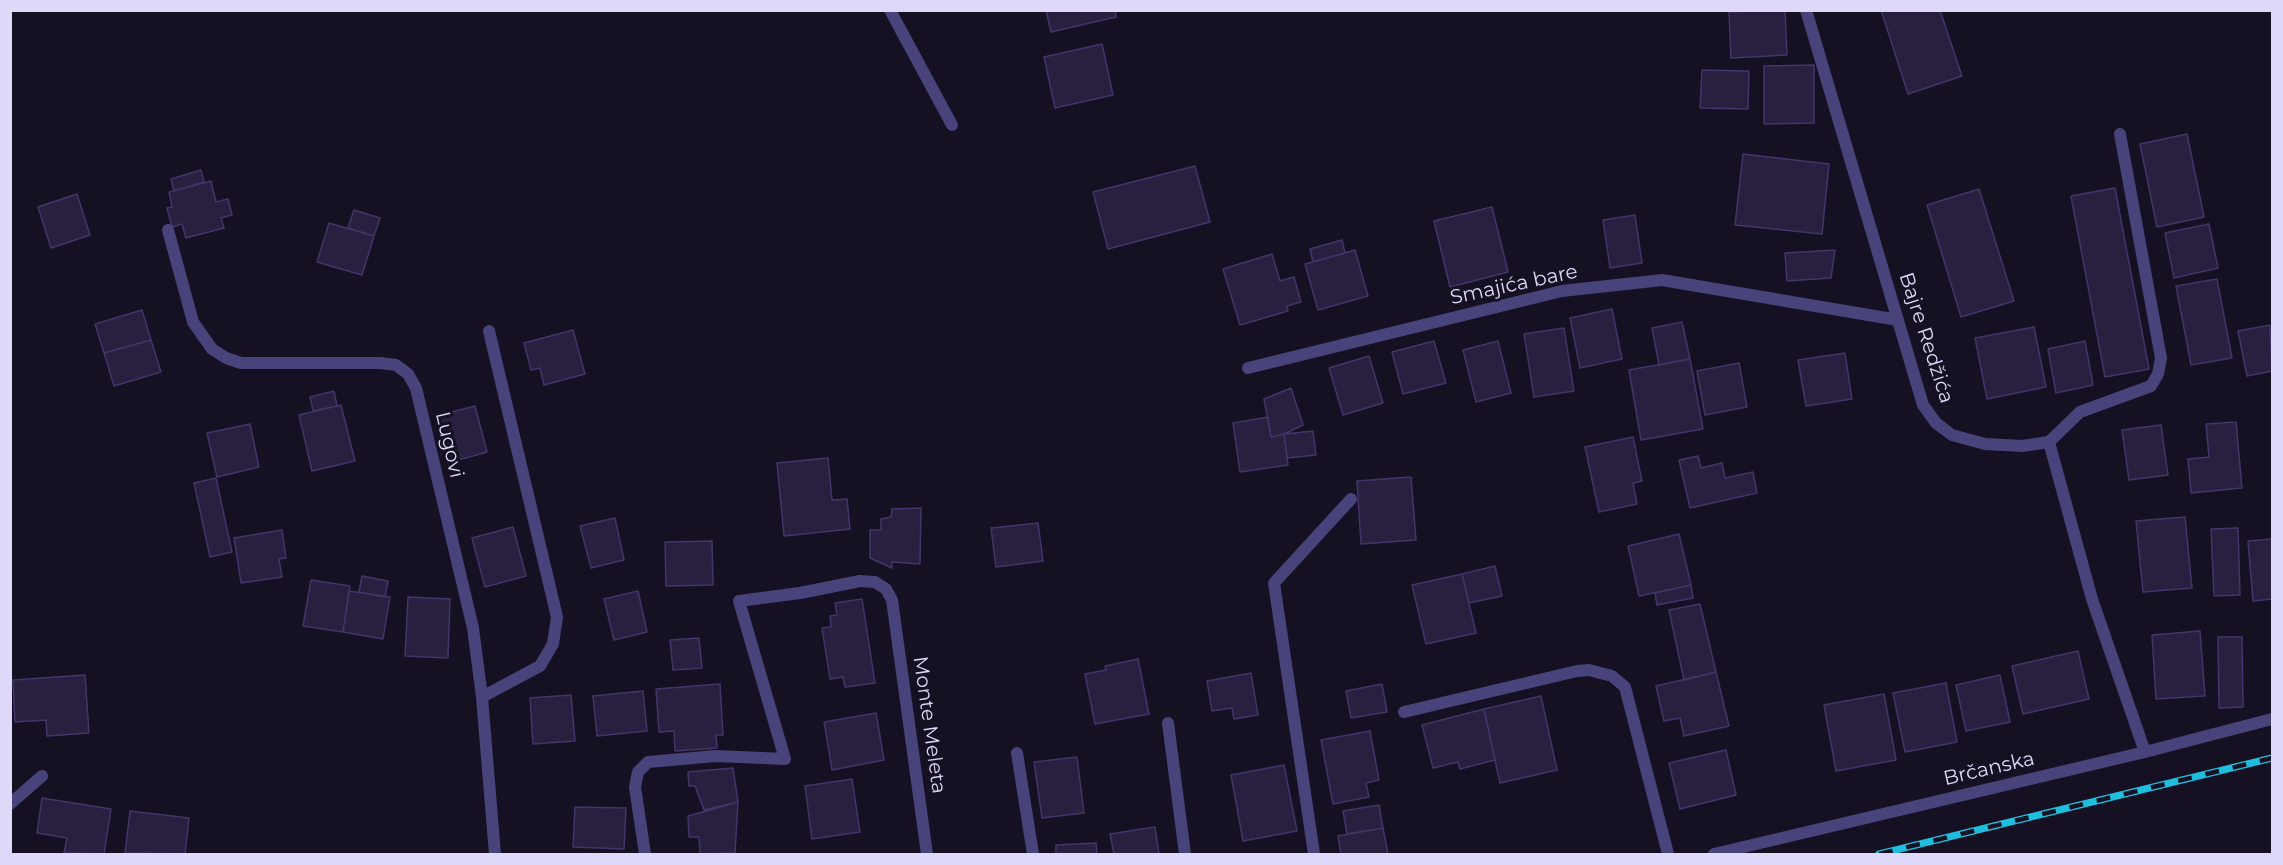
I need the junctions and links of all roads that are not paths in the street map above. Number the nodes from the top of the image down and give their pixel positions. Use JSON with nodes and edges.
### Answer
{"nodes":[{"id":1,"x":890,"y":10,"type":"edge"},
{"id":2,"x":1806,"y":10,"type":"edge"},
{"id":3,"x":952,"y":125,"type":"dead end"},
{"id":4,"x":2120,"y":134,"type":"dead end"},
{"id":5,"x":168,"y":230,"type":"dead end"},
{"id":6,"x":1898,"y":320,"type":"junction"},
{"id":7,"x":489,"y":331,"type":"dead end"},
{"id":8,"x":1248,"y":368,"type":"dead end"},
{"id":9,"x":2049,"y":442,"type":"junction"},
{"id":10,"x":1351,"y":499,"type":"dead end"},
{"id":11,"x":482,"y":697,"type":"junction"},
{"id":12,"x":1404,"y":711,"type":"dead end"},
{"id":13,"x":2272,"y":719,"type":"edge"},
{"id":14,"x":1168,"y":723,"type":"dead end"},
{"id":15,"x":2145,"y":752,"type":"junction"},
{"id":16,"x":1017,"y":753,"type":"dead end"},
{"id":17,"x":42,"y":776,"type":"dead end"},
{"id":18,"x":10,"y":804,"type":"edge"},
{"id":19,"x":495,"y":855,"type":"edge"},
{"id":20,"x":645,"y":855,"type":"edge"},
{"id":21,"x":927,"y":855,"type":"edge"},
{"id":22,"x":1033,"y":855,"type":"edge"},
{"id":23,"x":1185,"y":855,"type":"edge"},
{"id":24,"x":1314,"y":855,"type":"edge"},
{"id":25,"x":1668,"y":855,"type":"edge"},
{"id":26,"x":1714,"y":855,"type":"edge"}],
"edges":[{"from":1,"to":3,"type":"street"},
{"from":2,"to":6,"type":"street","name":"Bajre Redžića"},
{"from":4,"to":9,"type":"street"},
{"from":5,"to":11,"type":"street","name":"Lugovi"},
{"from":6,"to":8,"type":"street","name":"Smajića bare"},
{"from":6,"to":9,"type":"street","name":"Bajre Redžića"},
{"from":7,"to":11,"type":"street"},
{"from":9,"to":15,"type":"street"},
{"from":10,"to":24,"type":"street"},
{"from":11,"to":19,"type":"street","name":"Lugovi"},
{"from":12,"to":25,"type":"street"},
{"from":13,"to":15,"type":"street","name":"Brčanska"},
{"from":14,"to":23,"type":"street"},
{"from":15,"to":26,"type":"street","name":"Brčanska"},
{"from":16,"to":22,"type":"street"},
{"from":17,"to":18,"type":"street"},
{"from":20,"to":21,"type":"street","name":"Monte Meleta"}]}
